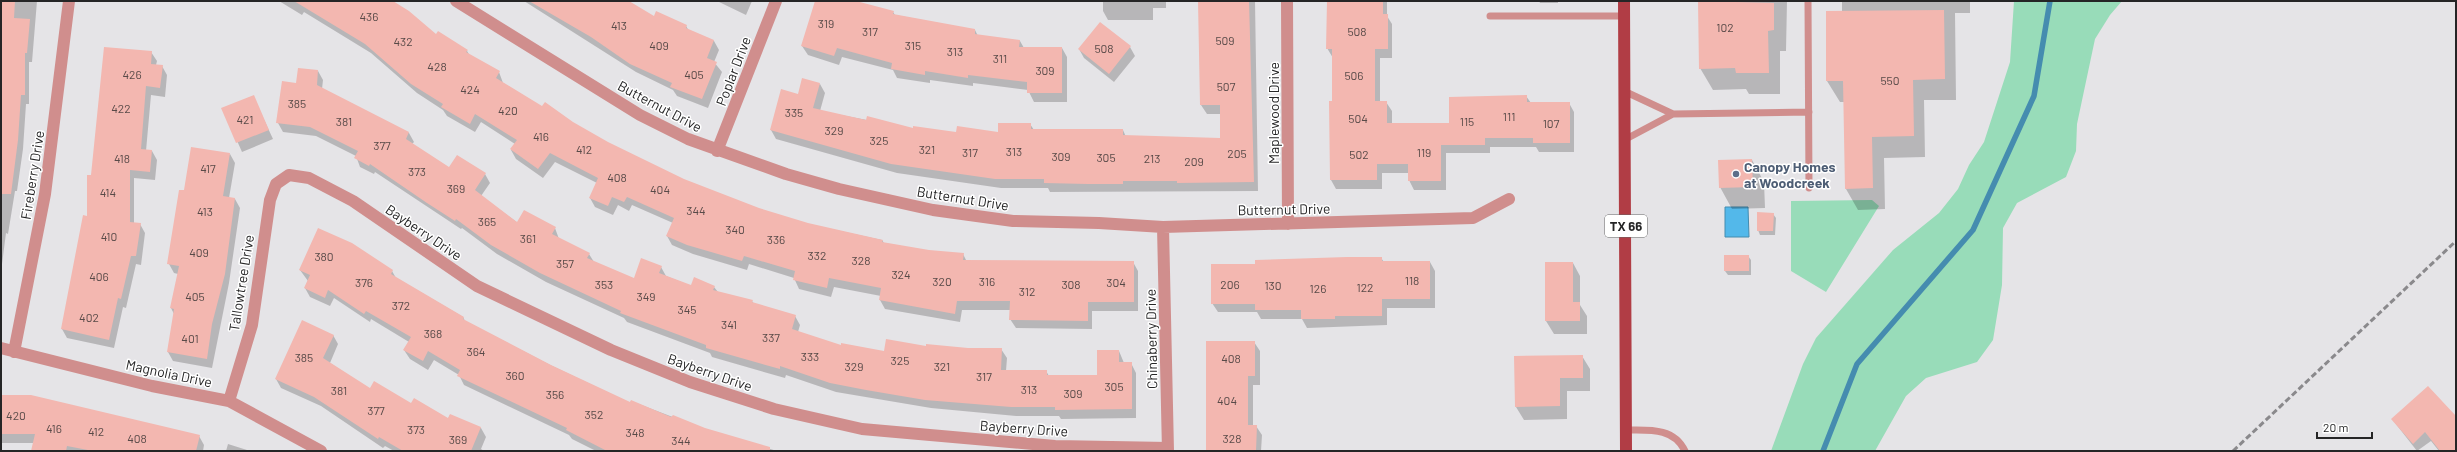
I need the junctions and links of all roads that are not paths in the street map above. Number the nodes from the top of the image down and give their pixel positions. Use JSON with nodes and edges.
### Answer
{"nodes":[{"id":1,"x":69,"y":1,"type":"edge"},
{"id":2,"x":456,"y":1,"type":"edge"},
{"id":3,"x":776,"y":1,"type":"edge"},
{"id":4,"x":1288,"y":1,"type":"edge"},
{"id":5,"x":1624,"y":1,"type":"edge"},
{"id":6,"x":1808,"y":1,"type":"edge"},
{"id":7,"x":1490,"y":16,"type":"dead end"},
{"id":8,"x":1624,"y":16,"type":"junction"},
{"id":9,"x":1626,"y":92,"type":"junction"},
{"id":10,"x":1809,"y":112,"type":"junction"},
{"id":11,"x":1673,"y":114,"type":"junction"},
{"id":12,"x":1626,"y":139,"type":"junction"},
{"id":13,"x":717,"y":151,"type":"junction"},
{"id":14,"x":289,"y":175,"type":"joint"},
{"id":15,"x":1809,"y":188,"type":"dead end"},
{"id":16,"x":1509,"y":199,"type":"dead end"},
{"id":17,"x":1288,"y":224,"type":"junction"},
{"id":18,"x":1163,"y":227,"type":"junction"},
{"id":19,"x":1,"y":348,"type":"edge"},
{"id":20,"x":14,"y":352,"type":"junction"},
{"id":21,"x":229,"y":401,"type":"junction"},
{"id":22,"x":1626,"y":430,"type":"junction"},
{"id":23,"x":1168,"y":450,"type":"edge"},
{"id":24,"x":321,"y":451,"type":"edge"},
{"id":25,"x":1626,"y":451,"type":"edge"},
{"id":26,"x":1685,"y":451,"type":"edge"}],
"edges":[{"from":1,"to":20,"type":"street","name":"Fireberry Drive"},
{"from":2,"to":13,"type":"street","name":"Butternut Drive"},
{"from":3,"to":13,"type":"street","name":"Poplar Drive"},
{"from":4,"to":17,"type":"street","name":"Maplewood Drive"},
{"from":5,"to":8,"type":"main road","number":"TX 66"},
{"from":6,"to":10,"type":"lane"},
{"from":7,"to":8,"type":"lane"},
{"from":8,"to":9,"type":"main road","number":"TX 66"},
{"from":9,"to":11,"type":"lane"},
{"from":9,"to":12,"type":"main road","number":"TX 66"},
{"from":10,"to":11,"type":"lane"},
{"from":10,"to":15,"type":"lane"},
{"from":11,"to":12,"type":"lane"},
{"from":12,"to":22,"type":"main road","number":"TX 66"},
{"from":13,"to":18,"type":"street","name":"Butternut Drive"},
{"from":14,"to":21,"type":"street","name":"Tallowtree Drive"},
{"from":14,"to":23,"type":"street","name":"Bayberry Drive"},
{"from":16,"to":17,"type":"street","name":"Butternut Drive"},
{"from":17,"to":18,"type":"street","name":"Butternut Drive"},
{"from":18,"to":23,"type":"street","name":"Chinaberry Drive"},
{"from":19,"to":20,"type":"street","name":"Magnolia Drive"},
{"from":20,"to":21,"type":"street","name":"Magnolia Drive"},
{"from":21,"to":24,"type":"street","name":"Magnolia Drive"},
{"from":22,"to":25,"type":"main road","number":"TX 66"},
{"from":22,"to":26,"type":"lane"}]}
